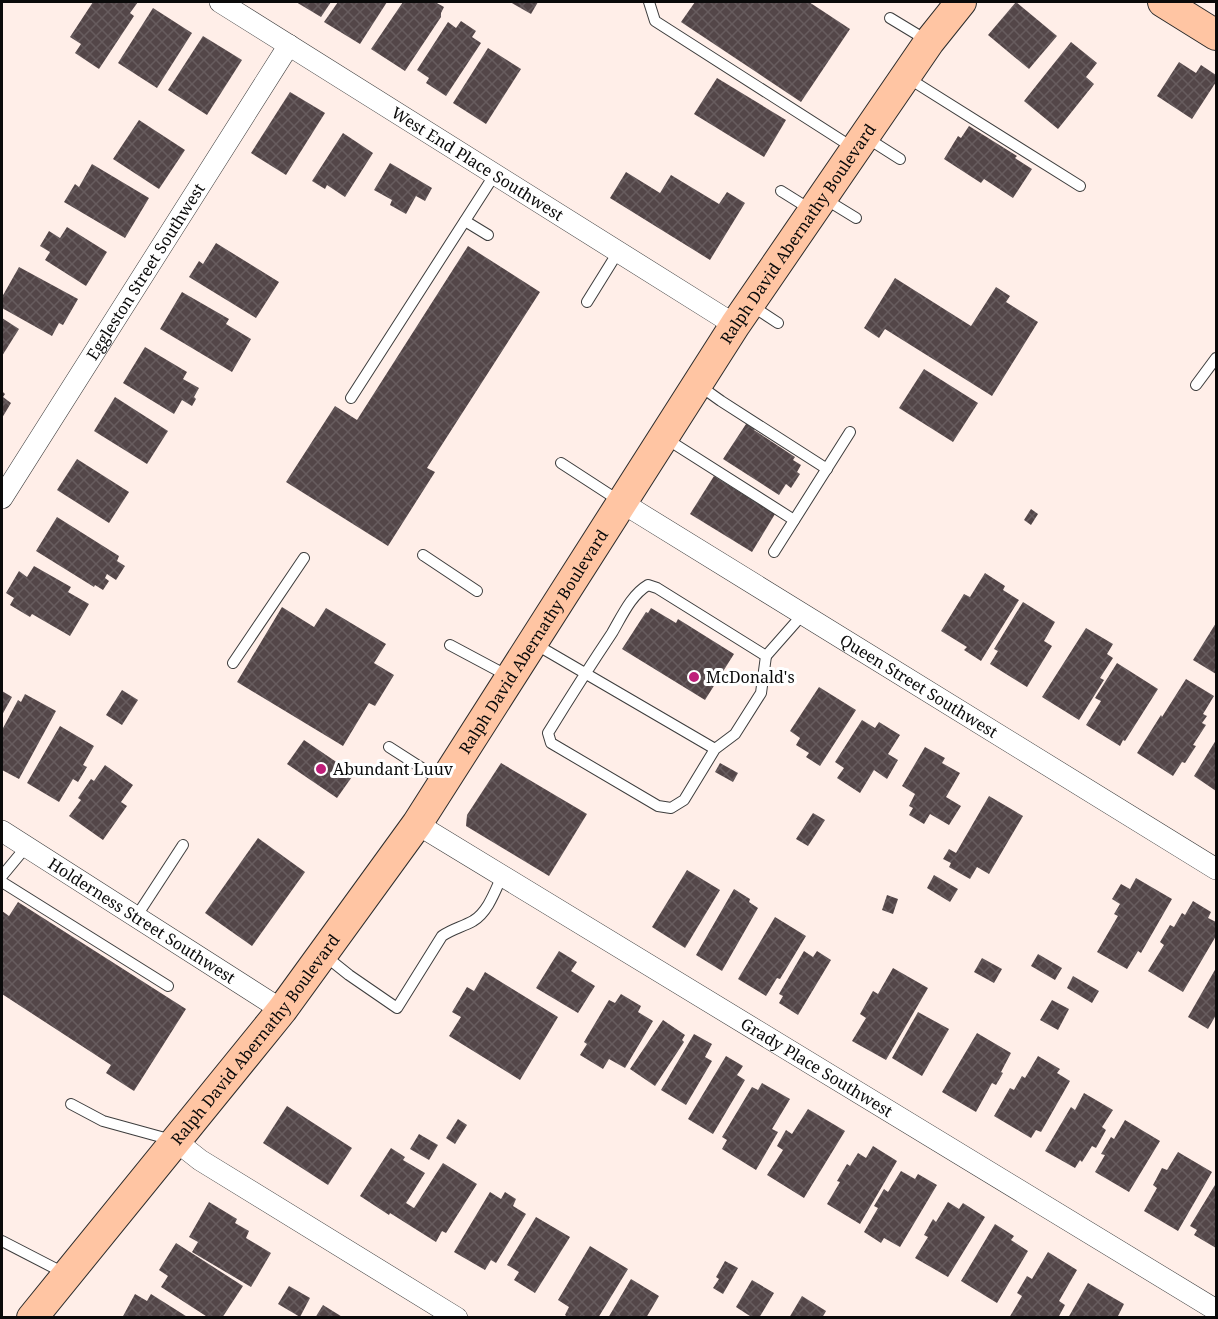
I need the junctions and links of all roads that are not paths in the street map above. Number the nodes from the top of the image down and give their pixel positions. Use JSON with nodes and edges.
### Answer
{"nodes":[{"id":1,"x":220,"y":2,"type":"edge"},
{"id":2,"x":649,"y":2,"type":"edge"},
{"id":3,"x":961,"y":2,"type":"edge"},
{"id":4,"x":1172,"y":4,"type":"edge"},
{"id":5,"x":890,"y":18,"type":"dead end"},
{"id":6,"x":1216,"y":35,"type":"edge"},
{"id":7,"x":929,"y":42,"type":"junction"},
{"id":8,"x":289,"y":45,"type":"junction"},
{"id":9,"x":905,"y":76,"type":"junction"},
{"id":10,"x":860,"y":143,"type":"junction"},
{"id":11,"x":900,"y":159,"type":"dead end"},
{"id":12,"x":495,"y":174,"type":"junction"},
{"id":13,"x":1080,"y":186,"type":"dead end"},
{"id":14,"x":781,"y":191,"type":"dead end"},
{"id":15,"x":818,"y":204,"type":"junction"},
{"id":16,"x":856,"y":218,"type":"dead end"},
{"id":17,"x":465,"y":221,"type":"junction"},
{"id":18,"x":488,"y":235,"type":"dead end"},
{"id":19,"x":618,"y":252,"type":"junction"},
{"id":20,"x":586,"y":302,"type":"dead end"},
{"id":21,"x":742,"y":314,"type":"junction"},
{"id":22,"x":778,"y":323,"type":"dead end"},
{"id":23,"x":1216,"y":358,"type":"edge"},
{"id":24,"x":697,"y":384,"type":"junction"},
{"id":25,"x":1196,"y":385,"type":"dead end"},
{"id":26,"x":351,"y":398,"type":"dead end"},
{"id":27,"x":850,"y":432,"type":"dead end"},
{"id":28,"x":663,"y":436,"type":"junction"},
{"id":29,"x":561,"y":463,"type":"dead end"},
{"id":30,"x":827,"y":469,"type":"junction"},
{"id":31,"x":2,"y":498,"type":"edge"},
{"id":32,"x":621,"y":502,"type":"junction"},
{"id":33,"x":794,"y":520,"type":"junction"},
{"id":34,"x":774,"y":552,"type":"dead end"},
{"id":35,"x":423,"y":555,"type":"dead end"},
{"id":36,"x":304,"y":558,"type":"dead end"},
{"id":37,"x":477,"y":591,"type":"dead end"},
{"id":38,"x":803,"y":614,"type":"junction"},
{"id":39,"x":532,"y":642,"type":"junction"},
{"id":40,"x":450,"y":645,"type":"dead end"},
{"id":41,"x":766,"y":656,"type":"junction"},
{"id":42,"x":233,"y":663,"type":"dead end"},
{"id":43,"x":586,"y":674,"type":"junction"},
{"id":44,"x":510,"y":677,"type":"junction"},
{"id":45,"x":389,"y":747,"type":"dead end"},
{"id":46,"x":715,"y":749,"type":"junction"},
{"id":47,"x":444,"y":782,"type":"junction"},
{"id":48,"x":417,"y":824,"type":"junction"},
{"id":49,"x":2,"y":831,"type":"edge"},
{"id":50,"x":183,"y":845,"type":"dead end"},
{"id":51,"x":26,"y":847,"type":"junction"},
{"id":52,"x":1216,"y":869,"type":"edge"},
{"id":53,"x":2,"y":876,"type":"edge"},
{"id":54,"x":502,"y":876,"type":"junction"},
{"id":55,"x":2,"y":882,"type":"edge"},
{"id":56,"x":136,"y":918,"type":"junction"},
{"id":57,"x":323,"y":954,"type":"junction"},
{"id":58,"x":168,"y":986,"type":"dead end"},
{"id":59,"x":282,"y":1010,"type":"junction"},
{"id":60,"x":71,"y":1104,"type":"dead end"},
{"id":61,"x":176,"y":1141,"type":"junction"},
{"id":62,"x":3,"y":1243,"type":"edge"},
{"id":63,"x":67,"y":1275,"type":"junction"},
{"id":64,"x":1216,"y":1310,"type":"edge"},
{"id":65,"x":32,"y":1317,"type":"edge"},
{"id":66,"x":458,"y":1317,"type":"edge"}],
"edges":[{"from":1,"to":8,"type":"street","name":"West End Place Southwest"},
{"from":2,"to":10,"type":"lane"},
{"from":3,"to":7,"type":"main road","name":"Ralph David Abernathy Boulevard"},
{"from":4,"to":6,"type":"main road"},
{"from":5,"to":7,"type":"lane"},
{"from":7,"to":9,"type":"main road","name":"Ralph David Abernathy Boulevard"},
{"from":8,"to":12,"type":"street","name":"West End Place Southwest"},
{"from":8,"to":31,"type":"street","name":"Eggleston Street Southwest"},
{"from":9,"to":10,"type":"main road","name":"Ralph David Abernathy Boulevard"},
{"from":9,"to":13,"type":"lane"},
{"from":10,"to":11,"type":"lane"},
{"from":10,"to":15,"type":"main road","name":"Ralph David Abernathy Boulevard"},
{"from":12,"to":17,"type":"lane"},
{"from":12,"to":19,"type":"street","name":"West End Place Southwest"},
{"from":14,"to":15,"type":"lane"},
{"from":15,"to":16,"type":"lane"},
{"from":15,"to":21,"type":"main road","name":"Ralph David Abernathy Boulevard"},
{"from":17,"to":18,"type":"lane"},
{"from":17,"to":26,"type":"lane"},
{"from":19,"to":20,"type":"lane"},
{"from":19,"to":21,"type":"street","name":"West End Place Southwest"},
{"from":21,"to":22,"type":"lane"},
{"from":21,"to":24,"type":"main road","name":"Ralph David Abernathy Boulevard"},
{"from":23,"to":25,"type":"lane"},
{"from":24,"to":28,"type":"main road","name":"Ralph David Abernathy Boulevard"},
{"from":24,"to":30,"type":"lane"},
{"from":27,"to":30,"type":"lane"},
{"from":28,"to":32,"type":"main road","name":"Ralph David Abernathy Boulevard"},
{"from":28,"to":33,"type":"lane"},
{"from":29,"to":32,"type":"lane"},
{"from":30,"to":33,"type":"lane"},
{"from":32,"to":38,"type":"street","name":"Queen Street Southwest"},
{"from":32,"to":39,"type":"main road","name":"Ralph David Abernathy Boulevard"},
{"from":33,"to":34,"type":"lane"},
{"from":35,"to":37,"type":"lane"},
{"from":36,"to":42,"type":"lane"},
{"from":38,"to":41,"type":"lane"},
{"from":38,"to":52,"type":"street","name":"Queen Street Southwest"},
{"from":39,"to":43,"type":"lane"},
{"from":39,"to":44,"type":"main road","name":"Ralph David Abernathy Boulevard"},
{"from":40,"to":44,"type":"lane"},
{"from":41,"to":43,"type":"lane"},
{"from":41,"to":46,"type":"lane"},
{"from":43,"to":46,"type":"lane"},
{"from":43,"to":46,"type":"lane"},
{"from":44,"to":47,"type":"main road","name":"Ralph David Abernathy Boulevard"},
{"from":45,"to":47,"type":"lane"},
{"from":47,"to":48,"type":"main road","name":"Ralph David Abernathy Boulevard"},
{"from":48,"to":54,"type":"street","name":"Grady Place Southwest"},
{"from":48,"to":57,"type":"main road","name":"Ralph David Abernathy Boulevard"},
{"from":49,"to":51,"type":"street","name":"Holderness Street Southwest"},
{"from":50,"to":56,"type":"lane"},
{"from":51,"to":53,"type":"lane"},
{"from":51,"to":56,"type":"street","name":"Holderness Street Southwest"},
{"from":54,"to":57,"type":"lane"},
{"from":54,"to":64,"type":"street","name":"Grady Place Southwest"},
{"from":55,"to":58,"type":"lane"},
{"from":56,"to":59,"type":"street","name":"Holderness Street Southwest"},
{"from":57,"to":59,"type":"main road","name":"Ralph David Abernathy Boulevard"},
{"from":59,"to":61,"type":"main road","name":"Ralph David Abernathy Boulevard"},
{"from":60,"to":61,"type":"lane"},
{"from":61,"to":63,"type":"main road","name":"Ralph David Abernathy Boulevard"},
{"from":61,"to":66,"type":"street"},
{"from":62,"to":63,"type":"lane"},
{"from":63,"to":65,"type":"main road","name":"Ralph David Abernathy Boulevard"}]}
